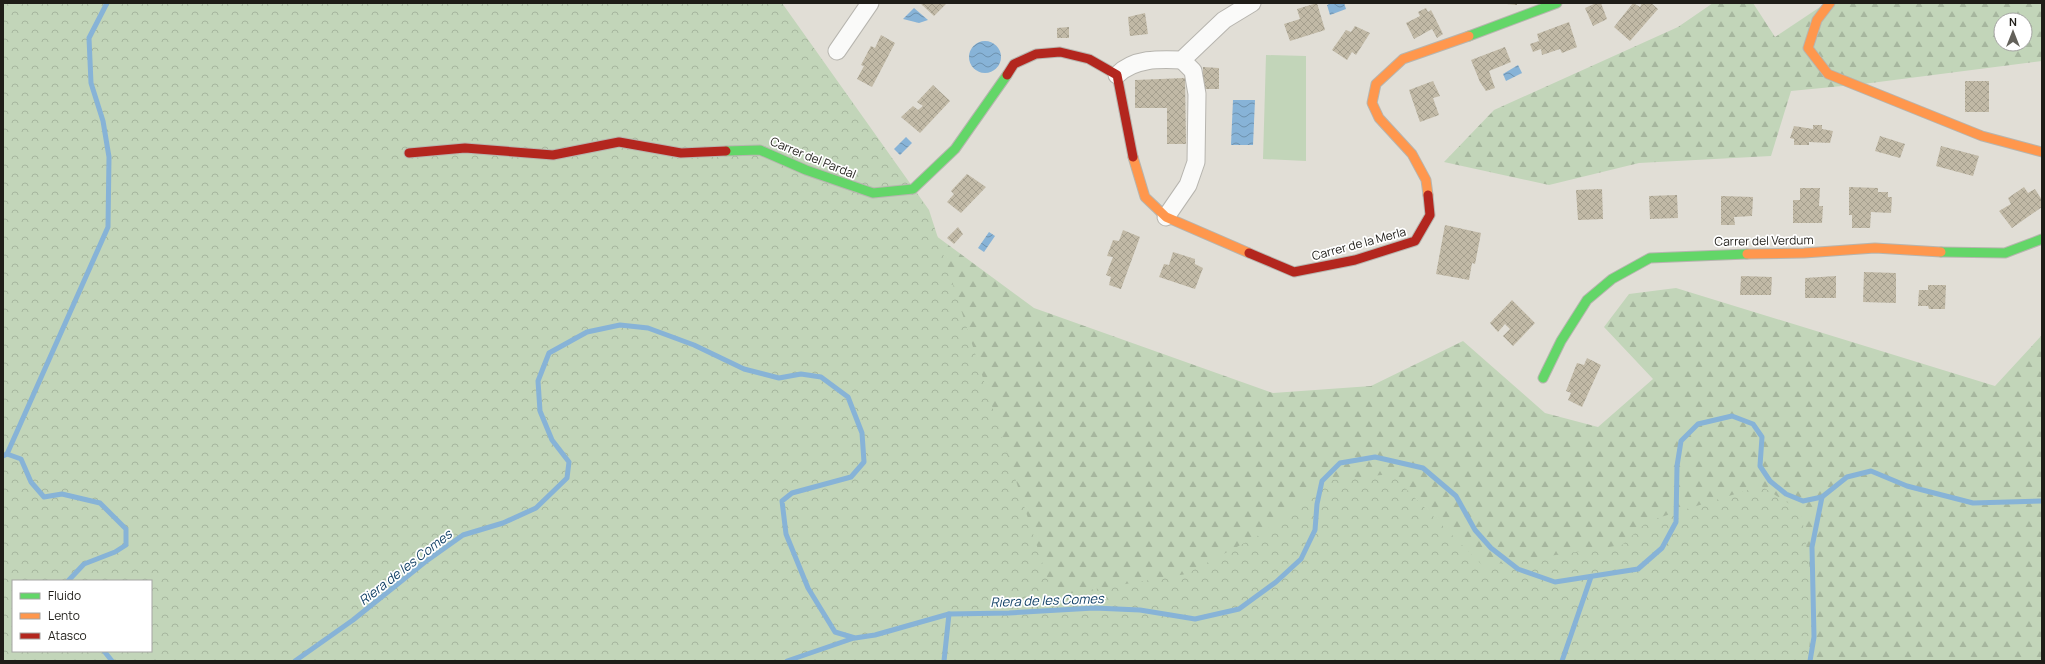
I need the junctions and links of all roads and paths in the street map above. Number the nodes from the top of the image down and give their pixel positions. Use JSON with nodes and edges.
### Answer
{"nodes":[{"id":1,"x":870,"y":3,"type":"edge"},
{"id":2,"x":1252,"y":3,"type":"edge"},
{"id":3,"x":1557,"y":3,"type":"edge"},
{"id":4,"x":1830,"y":3,"type":"edge"},
{"id":5,"x":837,"y":51,"type":"dead end"},
{"id":6,"x":1182,"y":60,"type":"junction"},
{"id":7,"x":1121,"y":71,"type":"junction"},
{"id":8,"x":2042,"y":152,"type":"edge"},
{"id":9,"x":409,"y":153,"type":"dead end"},
{"id":10,"x":1166,"y":217,"type":"junction"},
{"id":11,"x":2042,"y":239,"type":"edge"},
{"id":12,"x":1544,"y":378,"type":"dead end"}],
"edges":[{"from":1,"to":5,"type":"street"},
{"from":2,"to":6,"type":"street"},
{"from":3,"to":10,"type":"street","name":"Carrer de la Merla"},
{"from":4,"to":8,"type":"street"},
{"from":6,"to":7,"type":"street"},
{"from":6,"to":10,"type":"street"},
{"from":7,"to":9,"type":"street","name":"Carrer del Pardal"},
{"from":7,"to":10,"type":"street","name":"Carrer de la Merla"},
{"from":11,"to":12,"type":"street","name":"Carrer del Verdum"}]}
